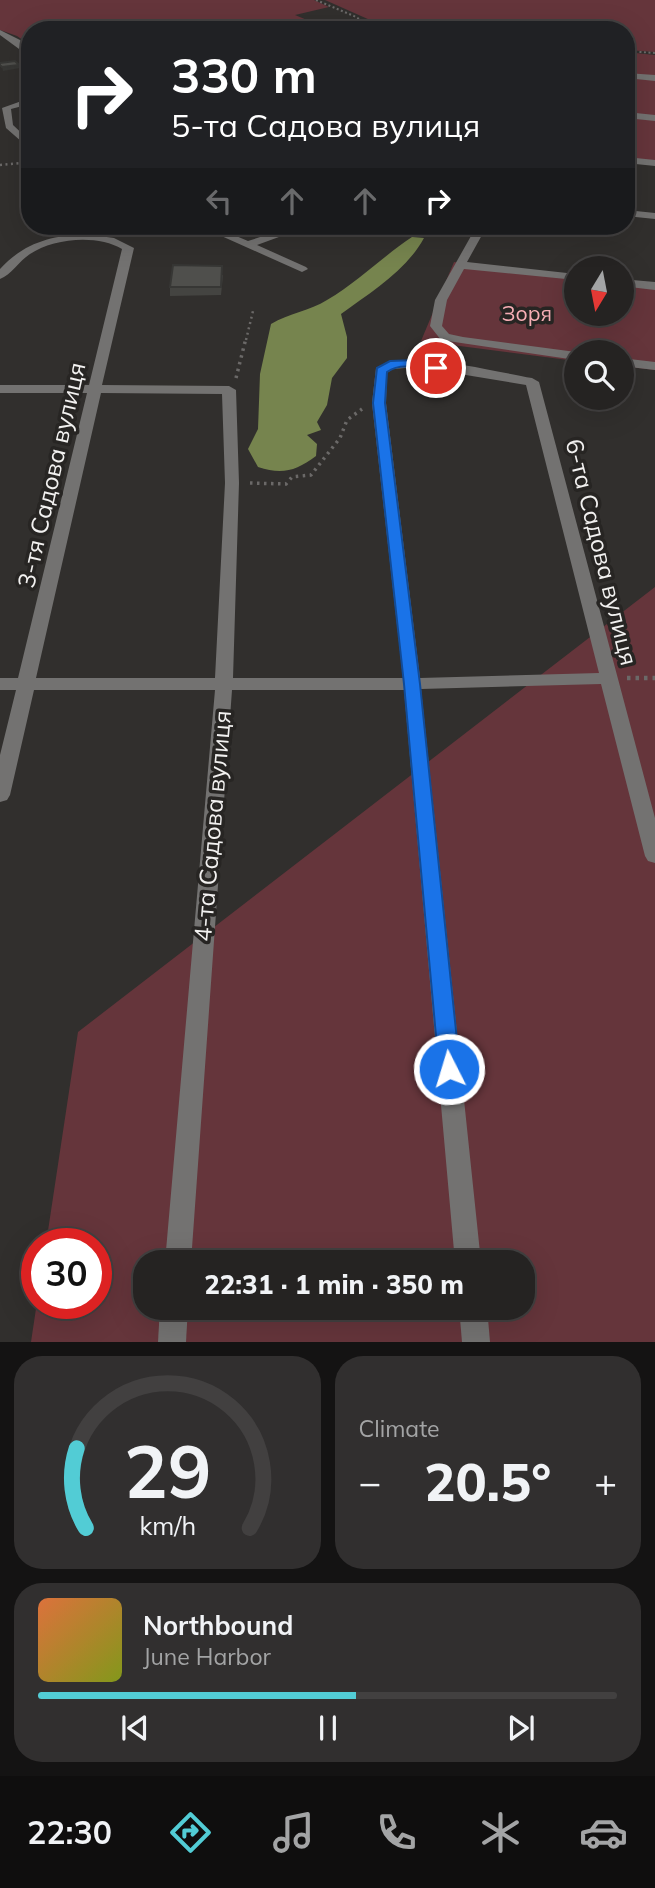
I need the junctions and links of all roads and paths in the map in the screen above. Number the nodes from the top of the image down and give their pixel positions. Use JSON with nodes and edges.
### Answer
{"nodes":[{"id":1,"x":316,"y":0,"type":"edge"},
{"id":2,"x":363,"y":21,"type":"edge"},
{"id":3,"x":0,"y":32,"type":"edge"},
{"id":4,"x":21,"y":45,"type":"edge"},
{"id":5,"x":635,"y":52,"type":"edge"},
{"id":6,"x":655,"y":53,"type":"edge"},
{"id":7,"x":635,"y":76,"type":"edge"},
{"id":8,"x":655,"y":78,"type":"edge"},
{"id":9,"x":21,"y":104,"type":"edge"},
{"id":10,"x":635,"y":117,"type":"edge"},
{"id":11,"x":655,"y":118,"type":"edge"},
{"id":12,"x":21,"y":137,"type":"edge"},
{"id":13,"x":635,"y":161,"type":"edge"},
{"id":14,"x":21,"y":163,"type":"edge"},
{"id":15,"x":655,"y":163,"type":"edge"},
{"id":16,"x":0,"y":165,"type":"edge"},
{"id":17,"x":635,"y":214,"type":"edge"},
{"id":18,"x":655,"y":216,"type":"edge"},
{"id":19,"x":224,"y":235,"type":"edge"},
{"id":20,"x":277,"y":235,"type":"edge"},
{"id":21,"x":476,"y":235,"type":"edge"},
{"id":22,"x":247,"y":245,"type":"junction"},
{"id":23,"x":459,"y":265,"type":"junction"},
{"id":24,"x":302,"y":269,"type":"dead end"},
{"id":25,"x":0,"y":276,"type":"edge"},
{"id":26,"x":564,"y":277,"type":"edge"},
{"id":27,"x":634,"y":284,"type":"edge"},
{"id":28,"x":655,"y":286,"type":"edge"},
{"id":29,"x":253,"y":311,"type":"dead end"},
{"id":30,"x":564,"y":354,"type":"edge"},
{"id":31,"x":634,"y":364,"type":"edge"},
{"id":32,"x":655,"y":366,"type":"edge"},
{"id":33,"x":94,"y":388,"type":"junction"},
{"id":34,"x":0,"y":389,"type":"edge"},
{"id":35,"x":229,"y":390,"type":"junction"},
{"id":36,"x":379,"y":403,"type":"junction"},
{"id":37,"x":232,"y":482,"type":"junction"},
{"id":38,"x":609,"y":678,"type":"junction"},
{"id":39,"x":223,"y":683,"type":"junction"},
{"id":40,"x":0,"y":684,"type":"edge"},
{"id":41,"x":26,"y":684,"type":"junction"},
{"id":42,"x":412,"y":684,"type":"junction"},
{"id":43,"x":0,"y":794,"type":"edge"},
{"id":44,"x":655,"y":856,"type":"edge"},
{"id":45,"x":179,"y":1250,"type":"edge"},
{"id":46,"x":467,"y":1250,"type":"edge"},
{"id":47,"x":173,"y":1320,"type":"edge"},
{"id":48,"x":474,"y":1320,"type":"edge"},
{"id":49,"x":172,"y":1342,"type":"edge"},
{"id":50,"x":476,"y":1342,"type":"edge"}],
"edges":[{"from":1,"to":2,"type":"path"},
{"from":3,"to":4,"type":"street"},
{"from":5,"to":6,"type":"path"},
{"from":7,"to":8,"type":"street"},
{"from":9,"to":12,"type":"street"},
{"from":10,"to":11,"type":"street"},
{"from":13,"to":15,"type":"street"},
{"from":14,"to":16,"type":"path"},
{"from":17,"to":18,"type":"street"},
{"from":19,"to":22,"type":"street"},
{"from":20,"to":22,"type":"street"},
{"from":21,"to":23,"type":"street"},
{"from":22,"to":24,"type":"street"},
{"from":23,"to":26,"type":"street"},
{"from":23,"to":30,"type":"street"},
{"from":25,"to":33,"type":"street","name":"3-тя Садова вулиця"},
{"from":27,"to":28,"type":"street"},
{"from":29,"to":35,"type":"path"},
{"from":31,"to":32,"type":"street"},
{"from":33,"to":34,"type":"street"},
{"from":33,"to":35,"type":"street"},
{"from":33,"to":41,"type":"street","name":"3-тя Садова вулиця"},
{"from":35,"to":37,"type":"street","name":"4-та Садова вулиця"},
{"from":36,"to":37,"type":"path"},
{"from":36,"to":38,"type":"street","name":"6-та Садова вулиця"},
{"from":36,"to":42,"type":"street"},
{"from":37,"to":39,"type":"street","name":"4-та Садова вулиця"},
{"from":38,"to":42,"type":"street"},
{"from":38,"to":44,"type":"street","name":"6-та Садова вулиця"},
{"from":39,"to":41,"type":"street"},
{"from":39,"to":42,"type":"street"},
{"from":39,"to":45,"type":"street","name":"4-та Садова вулиця"},
{"from":40,"to":41,"type":"street"},
{"from":41,"to":43,"type":"street","name":"3-тя Садова вулиця"},
{"from":42,"to":46,"type":"street"},
{"from":47,"to":49,"type":"street"},
{"from":48,"to":50,"type":"street"}]}
